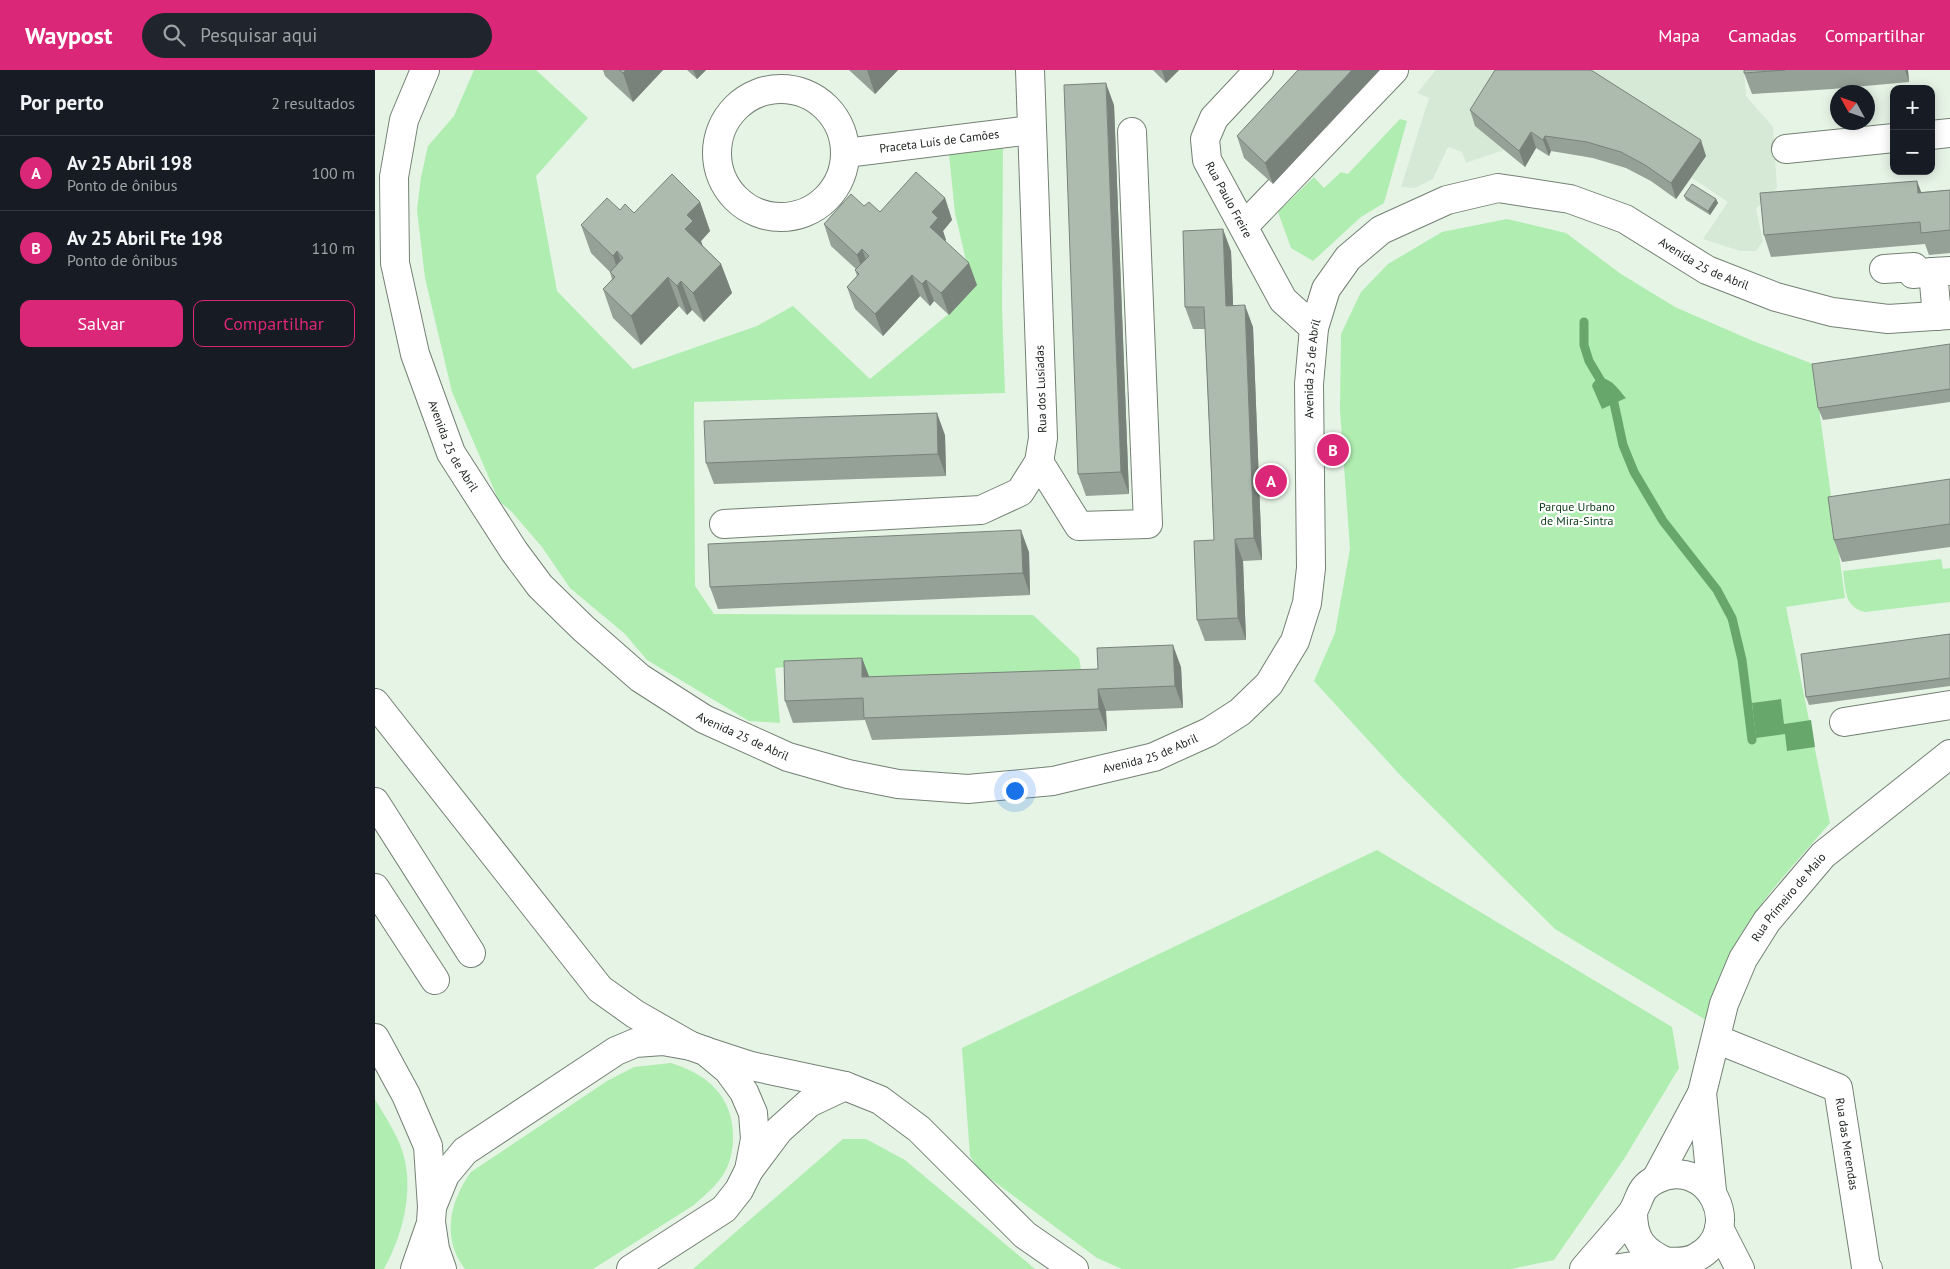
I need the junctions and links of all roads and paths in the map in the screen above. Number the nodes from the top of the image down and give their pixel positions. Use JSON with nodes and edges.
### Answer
{"nodes":[{"id":1,"x":425,"y":70,"type":"edge"},
{"id":2,"x":1030,"y":70,"type":"edge"},
{"id":3,"x":1259,"y":70,"type":"edge"},
{"id":4,"x":1394,"y":70,"type":"edge"},
{"id":5,"x":1031,"y":130,"type":"junction"},
{"id":6,"x":1132,"y":132,"type":"dead end"},
{"id":7,"x":1950,"y":133,"type":"edge"},
{"id":8,"x":1935,"y":135,"type":"edge"},
{"id":9,"x":1890,"y":138,"type":"edge"},
{"id":10,"x":1786,"y":149,"type":"dead end"},
{"id":11,"x":846,"y":153,"type":"junction"},
{"id":12,"x":1244,"y":226,"type":"junction"},
{"id":13,"x":1884,"y":268,"type":"dead end"},
{"id":14,"x":1941,"y":272,"type":"edge"},
{"id":15,"x":1943,"y":316,"type":"edge"},
{"id":16,"x":1314,"y":328,"type":"junction"},
{"id":17,"x":1039,"y":462,"type":"junction"},
{"id":18,"x":724,"y":524,"type":"dead end"},
{"id":19,"x":375,"y":704,"type":"edge"},
{"id":20,"x":1950,"y":705,"type":"edge"},
{"id":21,"x":1844,"y":722,"type":"dead end"},
{"id":22,"x":1950,"y":754,"type":"edge"},
{"id":23,"x":375,"y":802,"type":"edge"},
{"id":24,"x":375,"y":888,"type":"edge"},
{"id":25,"x":471,"y":954,"type":"dead end"},
{"id":26,"x":435,"y":980,"type":"dead end"},
{"id":27,"x":375,"y":1038,"type":"edge"},
{"id":28,"x":1716,"y":1039,"type":"junction"},
{"id":29,"x":698,"y":1048,"type":"junction"},
{"id":30,"x":845,"y":1086,"type":"junction"},
{"id":31,"x":1702,"y":1093,"type":"junction"},
{"id":32,"x":749,"y":1170,"type":"junction"},
{"id":33,"x":1656,"y":1179,"type":"junction"},
{"id":34,"x":1712,"y":1191,"type":"junction"},
{"id":35,"x":1633,"y":1212,"type":"junction"},
{"id":36,"x":431,"y":1214,"type":"junction"},
{"id":37,"x":1719,"y":1228,"type":"junction"},
{"id":38,"x":1681,"y":1264,"type":"edge"},
{"id":39,"x":415,"y":1269,"type":"edge"},
{"id":40,"x":442,"y":1269,"type":"edge"},
{"id":41,"x":631,"y":1269,"type":"edge"},
{"id":42,"x":1074,"y":1269,"type":"edge"},
{"id":43,"x":1584,"y":1269,"type":"edge"},
{"id":44,"x":1611,"y":1269,"type":"edge"},
{"id":45,"x":1739,"y":1269,"type":"edge"},
{"id":46,"x":1868,"y":1269,"type":"edge"}],
"edges":[{"from":1,"to":16,"type":"main road","name":"Avenida 25 de Abril"},
{"from":2,"to":5,"type":"main road","name":"Rua dos Lusíadas"},
{"from":3,"to":12,"type":"main road","name":"Rua Paulo Freire"},
{"from":4,"to":12,"type":"main road"},
{"from":5,"to":11,"type":"main road","name":"Praceta Luís de Camões"},
{"from":5,"to":17,"type":"main road","name":"Rua dos Lusíadas"},
{"from":6,"to":17,"type":"main road"},
{"from":7,"to":8,"type":"main road"},
{"from":9,"to":10,"type":"main road"},
{"from":11,"to":11,"type":"main road"},
{"from":12,"to":16,"type":"main road","name":"Rua Paulo Freire"},
{"from":13,"to":14,"type":"main road"},
{"from":14,"to":15,"type":"main road"},
{"from":15,"to":16,"type":"main road","name":"Avenida 25 de Abril"},
{"from":17,"to":18,"type":"main road","name":"Rua dos Lusíadas"},
{"from":19,"to":29,"type":"main road"},
{"from":20,"to":21,"type":"main road"},
{"from":22,"to":28,"type":"main road","name":"Rua Primeiro de Maio"},
{"from":23,"to":25,"type":"main road"},
{"from":24,"to":26,"type":"main road"},
{"from":27,"to":36,"type":"main road"},
{"from":28,"to":31,"type":"main road","name":"Rua Primeiro de Maio"},
{"from":28,"to":46,"type":"main road","name":"Rua das Merendas"},
{"from":29,"to":30,"type":"main road"},
{"from":29,"to":32,"type":"main road"},
{"from":29,"to":36,"type":"main road"},
{"from":30,"to":32,"type":"main road"},
{"from":30,"to":42,"type":"main road"},
{"from":31,"to":33,"type":"main road","name":"Rua Primeiro de Maio"},
{"from":31,"to":34,"type":"main road","name":"Rua Primeiro de Maio"},
{"from":32,"to":41,"type":"main road"},
{"from":33,"to":34,"type":"main road"},
{"from":33,"to":35,"type":"main road"},
{"from":34,"to":37,"type":"main road"},
{"from":35,"to":38,"type":"main road"},
{"from":35,"to":43,"type":"main road"},
{"from":36,"to":39,"type":"main road"},
{"from":36,"to":40,"type":"main road"},
{"from":37,"to":38,"type":"main road"},
{"from":37,"to":45,"type":"main road"},
{"from":38,"to":44,"type":"main road"}]}
